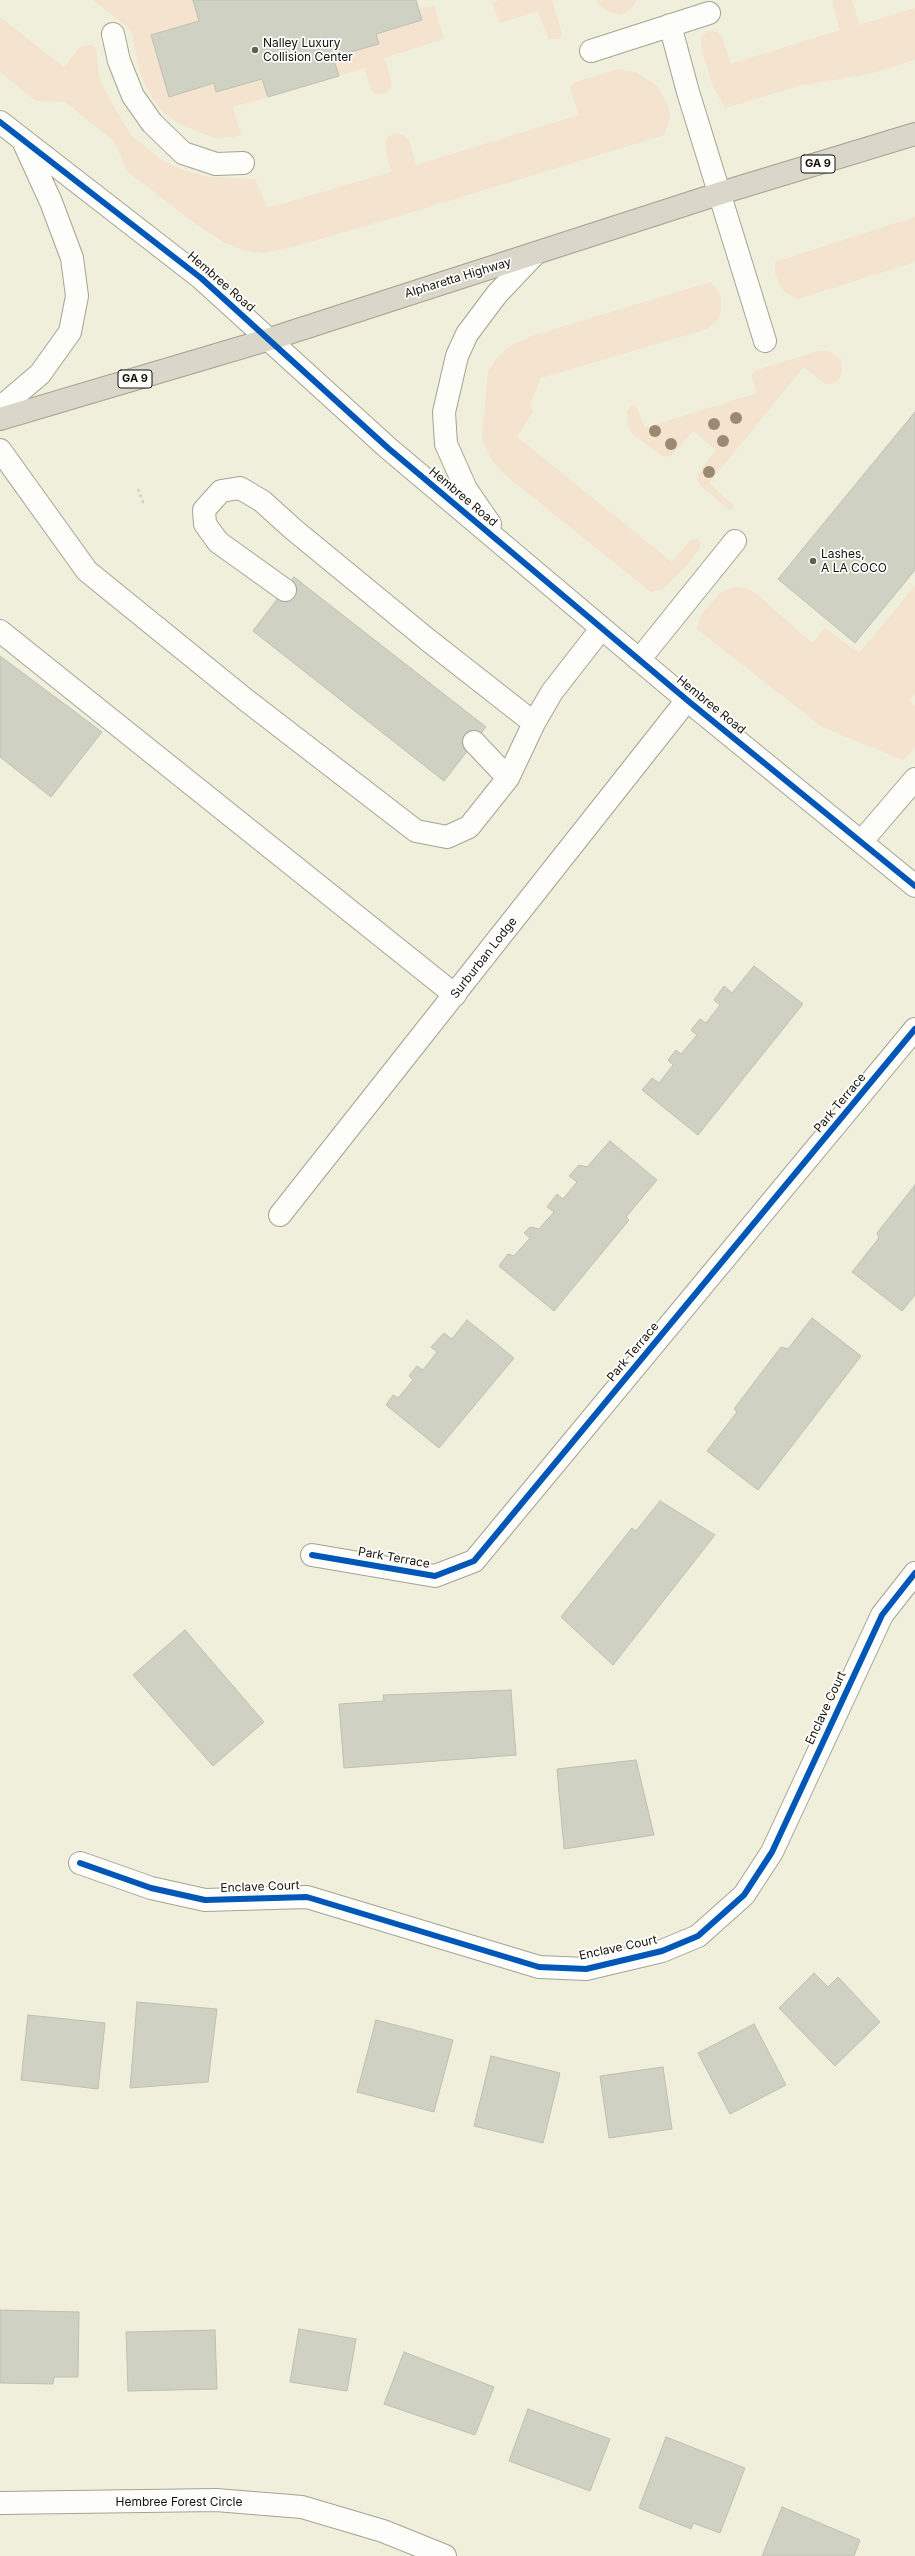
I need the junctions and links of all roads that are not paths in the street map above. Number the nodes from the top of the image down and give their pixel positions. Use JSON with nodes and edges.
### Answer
{"nodes":[{"id":1,"x":710,"y":13,"type":"dead end"},
{"id":2,"x":670,"y":25,"type":"junction"},
{"id":3,"x":113,"y":34,"type":"dead end"},
{"id":4,"x":591,"y":51,"type":"dead end"},
{"id":5,"x":0,"y":122,"type":"edge"},
{"id":6,"x":915,"y":134,"type":"edge"},
{"id":7,"x":23,"y":140,"type":"junction"},
{"id":8,"x":243,"y":163,"type":"dead end"},
{"id":9,"x":721,"y":193,"type":"junction"},
{"id":10,"x":535,"y":254,"type":"junction"},
{"id":11,"x":270,"y":339,"type":"junction"},
{"id":12,"x":765,"y":341,"type":"dead end"},
{"id":13,"x":0,"y":408,"type":"edge"},
{"id":14,"x":0,"y":419,"type":"edge"},
{"id":15,"x":0,"y":450,"type":"edge"},
{"id":16,"x":735,"y":541,"type":"dead end"},
{"id":17,"x":504,"y":545,"type":"junction"},
{"id":18,"x":285,"y":590,"type":"dead end"},
{"id":19,"x":601,"y":629,"type":"junction"},
{"id":20,"x":0,"y":630,"type":"edge"},
{"id":21,"x":639,"y":660,"type":"junction"},
{"id":22,"x":687,"y":700,"type":"junction"},
{"id":23,"x":534,"y":723,"type":"junction"},
{"id":24,"x":474,"y":742,"type":"dead end"},
{"id":25,"x":508,"y":778,"type":"junction"},
{"id":26,"x":915,"y":779,"type":"edge"},
{"id":27,"x":861,"y":842,"type":"junction"},
{"id":28,"x":915,"y":886,"type":"edge"},
{"id":29,"x":455,"y":995,"type":"junction"},
{"id":30,"x":915,"y":1029,"type":"edge"},
{"id":31,"x":280,"y":1215,"type":"dead end"},
{"id":32,"x":312,"y":1555,"type":"dead end"},
{"id":33,"x":915,"y":1572,"type":"edge"},
{"id":34,"x":80,"y":1863,"type":"dead end"},
{"id":35,"x":0,"y":2503,"type":"edge"},
{"id":36,"x":445,"y":2556,"type":"edge"}],
"edges":[{"from":1,"to":2,"type":"street"},
{"from":2,"to":4,"type":"street"},
{"from":2,"to":9,"type":"street"},
{"from":3,"to":8,"type":"street"},
{"from":5,"to":7,"type":"street","name":"Hembree Road"},
{"from":6,"to":9,"type":"highway","name":"Alpharetta Highway","number":"GA 9"},
{"from":7,"to":11,"type":"street","name":"Hembree Road"},
{"from":7,"to":13,"type":"street"},
{"from":9,"to":10,"type":"highway","name":"Alpharetta Highway","number":"GA 9"},
{"from":9,"to":12,"type":"street"},
{"from":10,"to":11,"type":"highway","name":"Alpharetta Highway","number":"GA 9"},
{"from":10,"to":17,"type":"street"},
{"from":11,"to":14,"type":"highway","name":"Alpharetta Highway","number":"GA 9"},
{"from":11,"to":17,"type":"street","name":"Hembree Road"},
{"from":15,"to":25,"type":"street"},
{"from":16,"to":21,"type":"street"},
{"from":17,"to":19,"type":"street","name":"Hembree Road"},
{"from":18,"to":23,"type":"street"},
{"from":19,"to":21,"type":"street","name":"Hembree Road"},
{"from":19,"to":23,"type":"street"},
{"from":20,"to":29,"type":"street"},
{"from":21,"to":22,"type":"street","name":"Hembree Road"},
{"from":22,"to":27,"type":"street","name":"Hembree Road"},
{"from":22,"to":29,"type":"street","name":"Surburban Lodge"},
{"from":23,"to":25,"type":"street"},
{"from":24,"to":25,"type":"street"},
{"from":26,"to":27,"type":"street"},
{"from":27,"to":28,"type":"street","name":"Hembree Road"},
{"from":29,"to":31,"type":"street","name":"Surburban Lodge"},
{"from":30,"to":32,"type":"street","name":"Park Terrace"},
{"from":33,"to":34,"type":"street","name":"Enclave Court"},
{"from":35,"to":36,"type":"street","name":"Hembree Forest Circle"}]}
